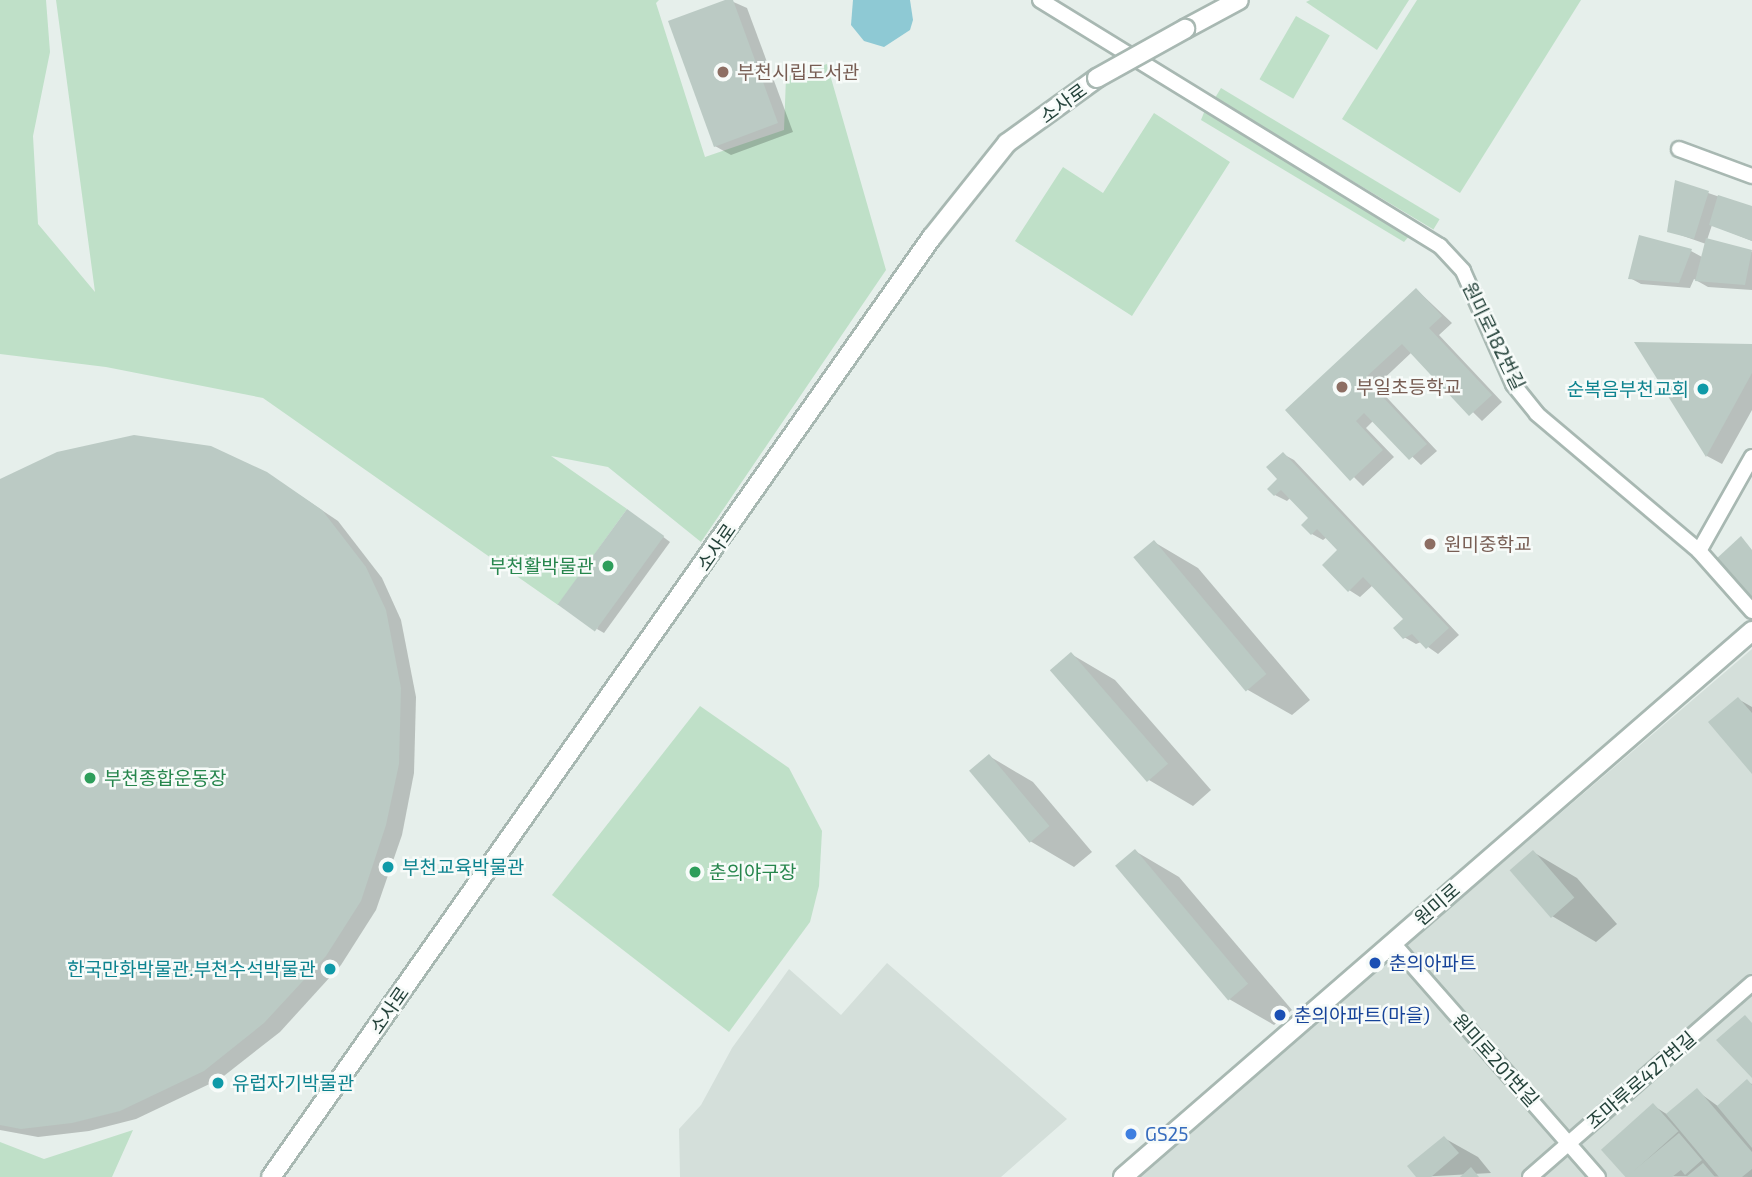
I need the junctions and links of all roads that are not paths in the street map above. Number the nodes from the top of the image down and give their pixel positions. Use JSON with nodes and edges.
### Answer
{"nodes":[{"id":1,"x":1040,"y":0,"type":"edge"},
{"id":2,"x":1239,"y":0,"type":"edge"},
{"id":3,"x":1679,"y":149,"type":"dead end"},
{"id":4,"x":1752,"y":176,"type":"edge"},
{"id":5,"x":1752,"y":457,"type":"edge"},
{"id":6,"x":1699,"y":551,"type":"junction"},
{"id":7,"x":1752,"y":611,"type":"edge"},
{"id":8,"x":1752,"y":631,"type":"edge"},
{"id":9,"x":1392,"y":943,"type":"junction"},
{"id":10,"x":1752,"y":983,"type":"edge"},
{"id":11,"x":1569,"y":1143,"type":"junction"},
{"id":12,"x":271,"y":1177,"type":"edge"},
{"id":13,"x":1123,"y":1177,"type":"edge"},
{"id":14,"x":1530,"y":1177,"type":"edge"},
{"id":15,"x":1598,"y":1177,"type":"edge"}],
"edges":[{"from":1,"to":6,"type":"street","name":"원미로182번길"},
{"from":2,"to":12,"type":"street","name":"소사로","bridge":true},
{"from":3,"to":4,"type":"street"},
{"from":5,"to":6,"type":"street"},
{"from":6,"to":7,"type":"street","name":"원미로182번길"},
{"from":8,"to":9,"type":"street","name":"원미로"},
{"from":9,"to":11,"type":"street","name":"원미로201번길"},
{"from":9,"to":13,"type":"street","name":"원미로"},
{"from":10,"to":11,"type":"street","name":"조마루로427번길"},
{"from":11,"to":14,"type":"street","name":"조마루로427번길"},
{"from":11,"to":15,"type":"street","name":"원미로201번길"}]}
